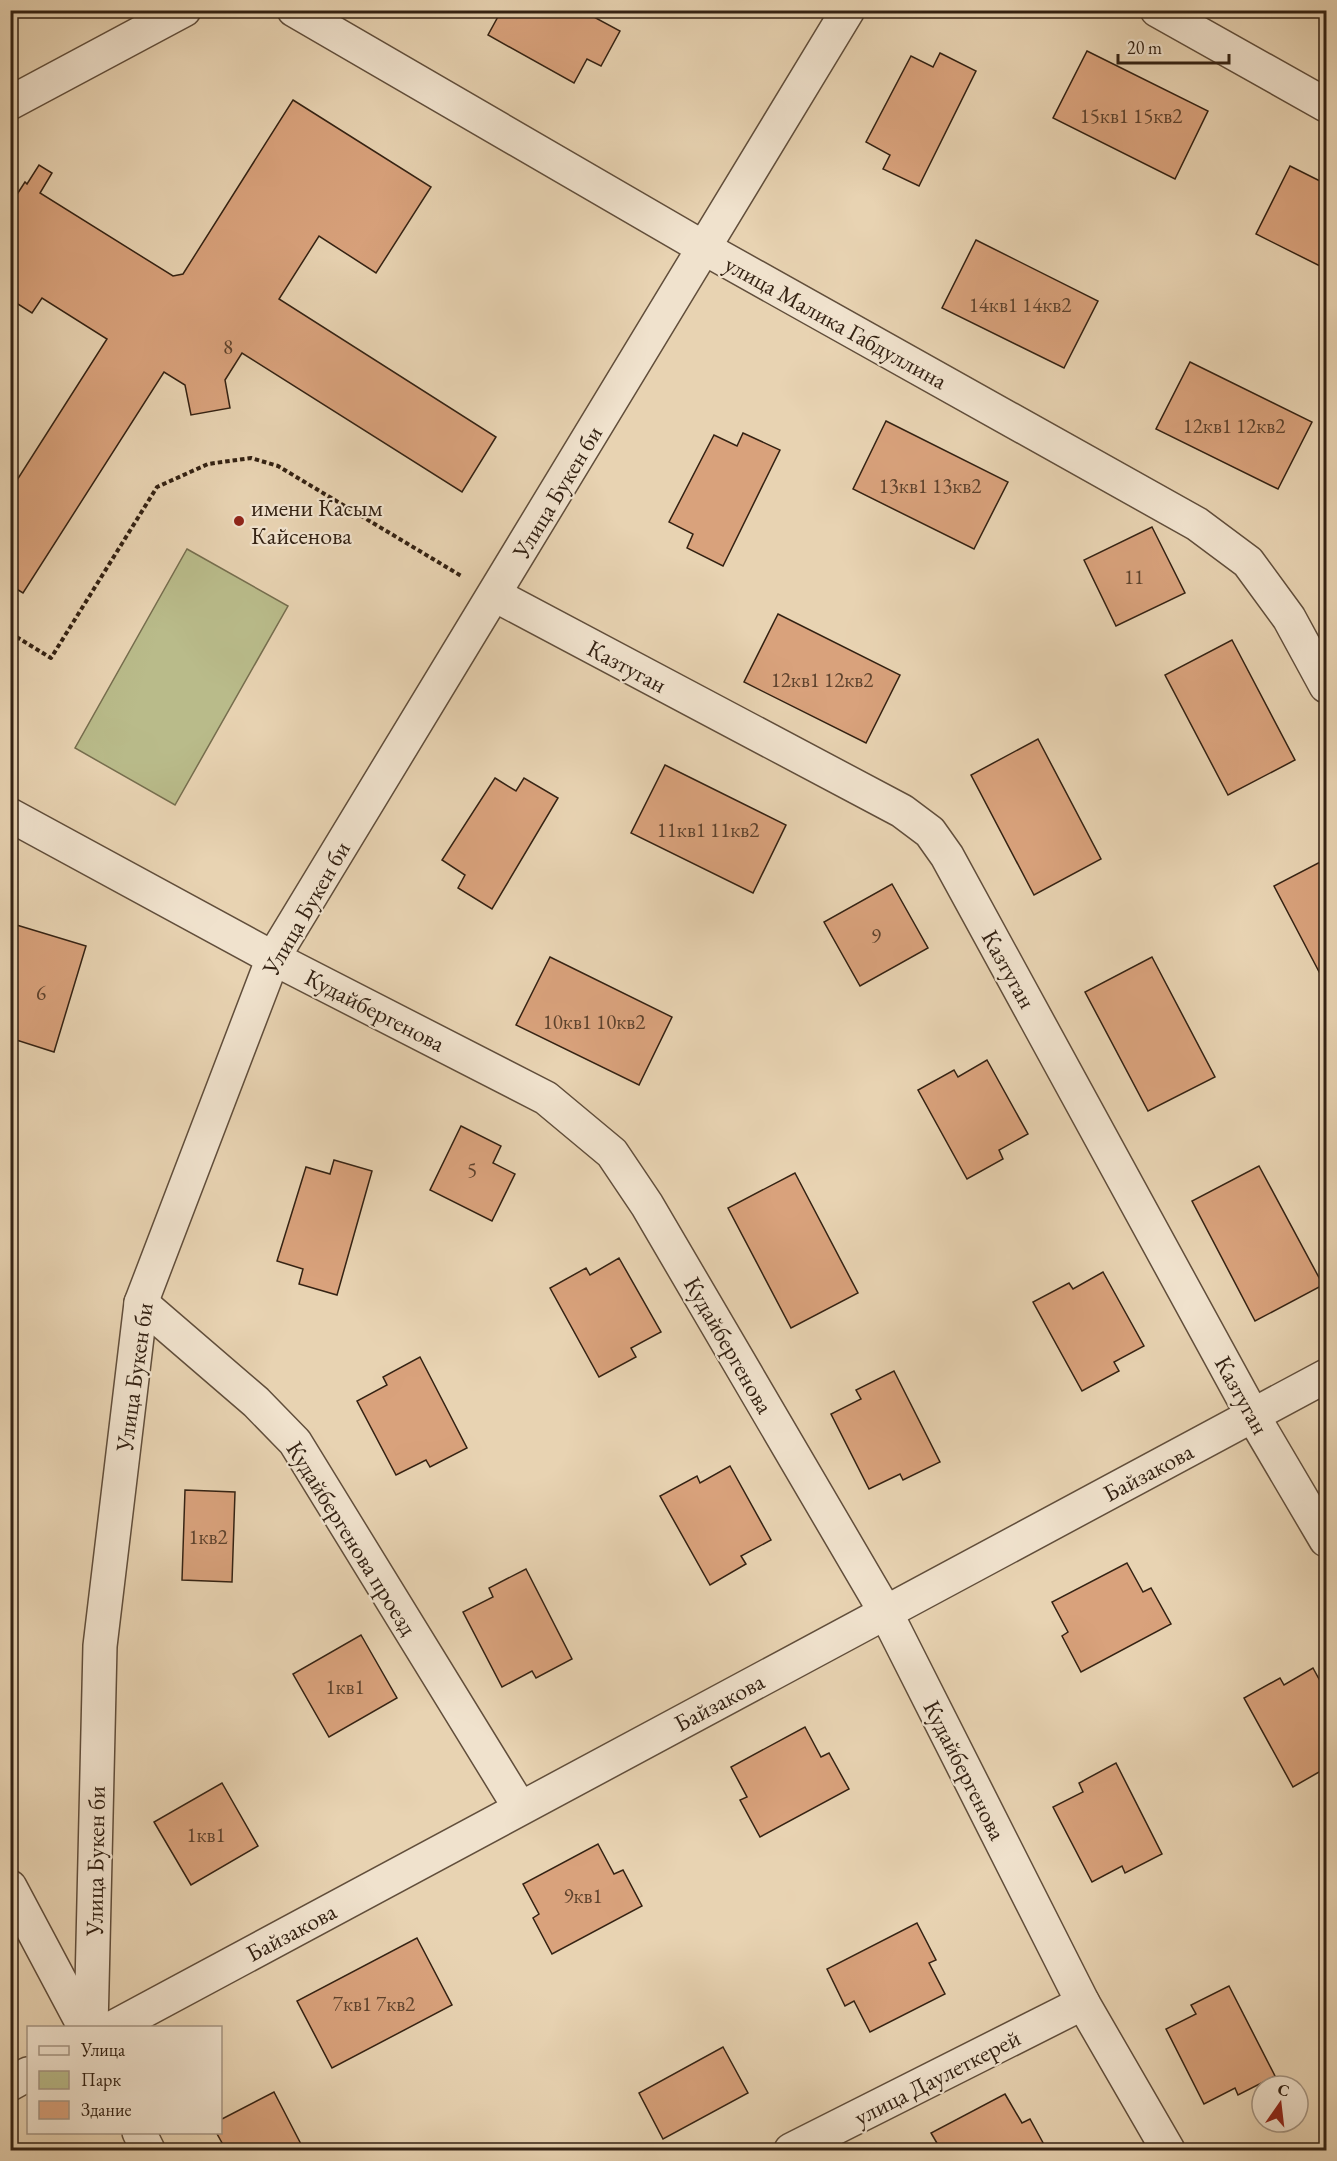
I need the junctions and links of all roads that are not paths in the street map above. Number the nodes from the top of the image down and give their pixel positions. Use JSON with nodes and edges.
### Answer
{"nodes":[{"id":1,"x":184,"y":10,"type":"edge"},
{"id":2,"x":294,"y":10,"type":"edge"},
{"id":3,"x":848,"y":10,"type":"edge"},
{"id":4,"x":1158,"y":10,"type":"edge"},
{"id":5,"x":10,"y":103,"type":"edge"},
{"id":6,"x":1326,"y":105,"type":"edge"},
{"id":7,"x":704,"y":248,"type":"junction"},
{"id":8,"x":495,"y":595,"type":"junction"},
{"id":9,"x":1326,"y":686,"type":"edge"},
{"id":10,"x":10,"y":815,"type":"edge"},
{"id":11,"x":273,"y":958,"type":"junction"},
{"id":12,"x":141,"y":1303,"type":"junction"},
{"id":13,"x":1326,"y":1376,"type":"edge"},
{"id":14,"x":1252,"y":1416,"type":"junction"},
{"id":15,"x":1326,"y":1540,"type":"edge"},
{"id":16,"x":886,"y":1613,"type":"junction"},
{"id":17,"x":520,"y":1809,"type":"junction"},
{"id":18,"x":10,"y":1887,"type":"edge"},
{"id":19,"x":1083,"y":2003,"type":"junction"},
{"id":20,"x":84,"y":2026,"type":"edge"},
{"id":21,"x":91,"y":2026,"type":"edge"},
{"id":22,"x":116,"y":2026,"type":"edge"},
{"id":23,"x":27,"y":2075,"type":"edge"},
{"id":24,"x":10,"y":2084,"type":"edge"},
{"id":25,"x":140,"y":2134,"type":"edge"},
{"id":26,"x":148,"y":2151,"type":"edge"},
{"id":27,"x":791,"y":2151,"type":"edge"},
{"id":28,"x":1168,"y":2151,"type":"edge"}],
"edges":[{"from":1,"to":5,"type":"street"},
{"from":2,"to":7,"type":"street","name":"улица Малика Габдуллина"},
{"from":3,"to":7,"type":"street","name":"Улица Букен би"},
{"from":4,"to":6,"type":"street"},
{"from":7,"to":8,"type":"street","name":"Улица Букен би"},
{"from":7,"to":9,"type":"street","name":"улица Малика Габдуллина"},
{"from":8,"to":11,"type":"street","name":"Улица Букен би"},
{"from":8,"to":14,"type":"street","name":"Казтуган"},
{"from":10,"to":11,"type":"street","name":"Кудайбергенова"},
{"from":11,"to":12,"type":"street","name":"Улица Букен би"},
{"from":11,"to":16,"type":"street","name":"Кудайбергенова"},
{"from":12,"to":17,"type":"street","name":"Кудайбергенова проезд"},
{"from":12,"to":21,"type":"street","name":"Улица Букен би"},
{"from":13,"to":14,"type":"street","name":"Байзакова"},
{"from":14,"to":15,"type":"street","name":"Казтуган"},
{"from":14,"to":16,"type":"street","name":"Байзакова"},
{"from":16,"to":17,"type":"street","name":"Байзакова"},
{"from":16,"to":19,"type":"street","name":"Кудайбергенова"},
{"from":17,"to":22,"type":"street","name":"Байзакова"},
{"from":18,"to":20,"type":"street"},
{"from":19,"to":27,"type":"street","name":"улица Даулеткерей"},
{"from":19,"to":28,"type":"street","name":"Кудайбергенова"},
{"from":23,"to":24,"type":"street"},
{"from":25,"to":26,"type":"street"}]}
